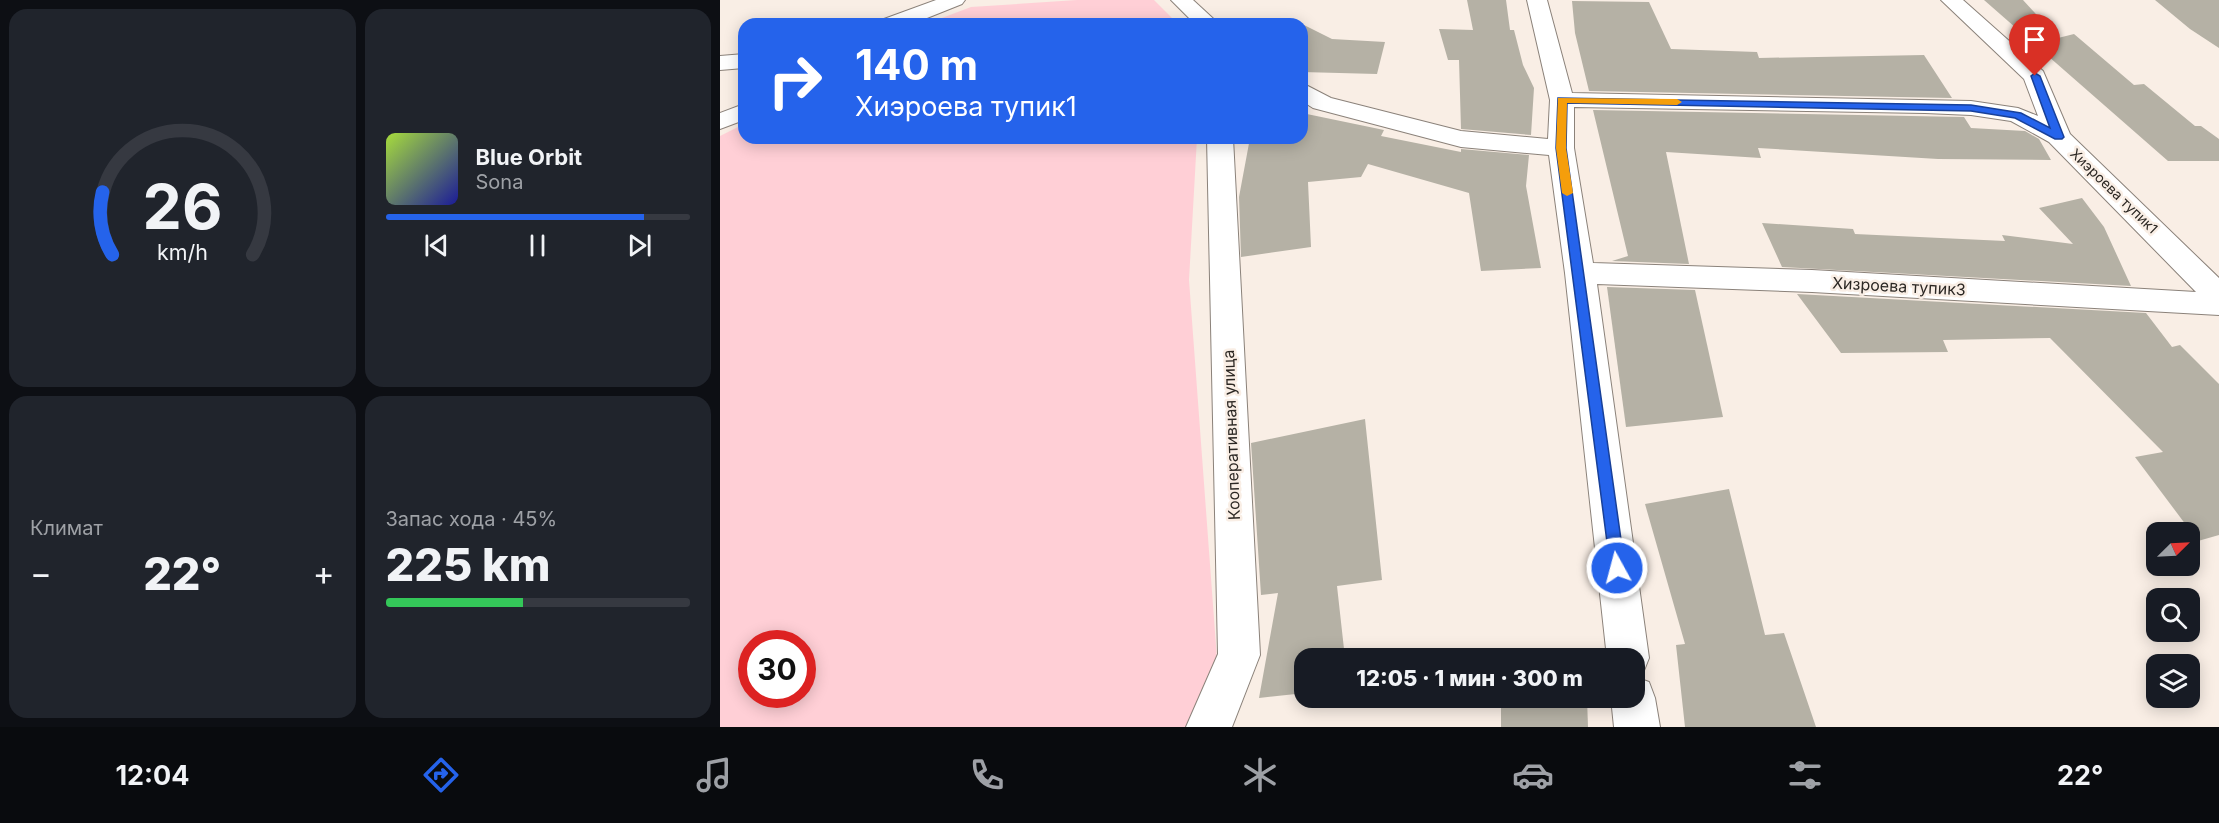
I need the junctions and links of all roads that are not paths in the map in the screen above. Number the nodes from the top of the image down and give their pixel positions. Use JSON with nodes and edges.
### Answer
{"nodes":[{"id":1,"x":955,"y":0,"type":"edge"},
{"id":2,"x":1181,"y":0,"type":"edge"},
{"id":3,"x":1537,"y":0,"type":"edge"},
{"id":4,"x":1951,"y":0,"type":"edge"},
{"id":5,"x":908,"y":18,"type":"edge"},
{"id":6,"x":1201,"y":18,"type":"edge"},
{"id":7,"x":738,"y":62,"type":"edge"},
{"id":8,"x":720,"y":63,"type":"edge"},
{"id":9,"x":1308,"y":94,"type":"edge"},
{"id":10,"x":1562,"y":100,"type":"junction"},
{"id":11,"x":738,"y":114,"type":"edge"},
{"id":12,"x":720,"y":122,"type":"edge"},
{"id":13,"x":2058,"y":137,"type":"junction"},
{"id":14,"x":1220,"y":144,"type":"edge"},
{"id":15,"x":1561,"y":148,"type":"junction"},
{"id":16,"x":1580,"y":273,"type":"junction"},
{"id":17,"x":2219,"y":296,"type":"edge"},
{"id":18,"x":2219,"y":304,"type":"edge"},
{"id":19,"x":1627,"y":648,"type":"edge"},
{"id":20,"x":1634,"y":708,"type":"edge"},
{"id":21,"x":1209,"y":727,"type":"edge"},
{"id":22,"x":1637,"y":727,"type":"edge"}],
"edges":[{"from":1,"to":5,"type":"street"},
{"from":2,"to":6,"type":"street"},
{"from":3,"to":10,"type":"street"},
{"from":4,"to":13,"type":"street"},
{"from":7,"to":8,"type":"street"},
{"from":9,"to":15,"type":"street"},
{"from":10,"to":13,"type":"street","name":"Хиэроева тупик1"},
{"from":10,"to":15,"type":"street"},
{"from":11,"to":12,"type":"street"},
{"from":13,"to":17,"type":"street","name":"Хиэроева тупик1"},
{"from":14,"to":21,"type":"street","name":"Кооперативная улица"},
{"from":15,"to":16,"type":"street"},
{"from":16,"to":18,"type":"street","name":"Хизроева тупик3"},
{"from":16,"to":19,"type":"street"},
{"from":20,"to":22,"type":"street"}]}
